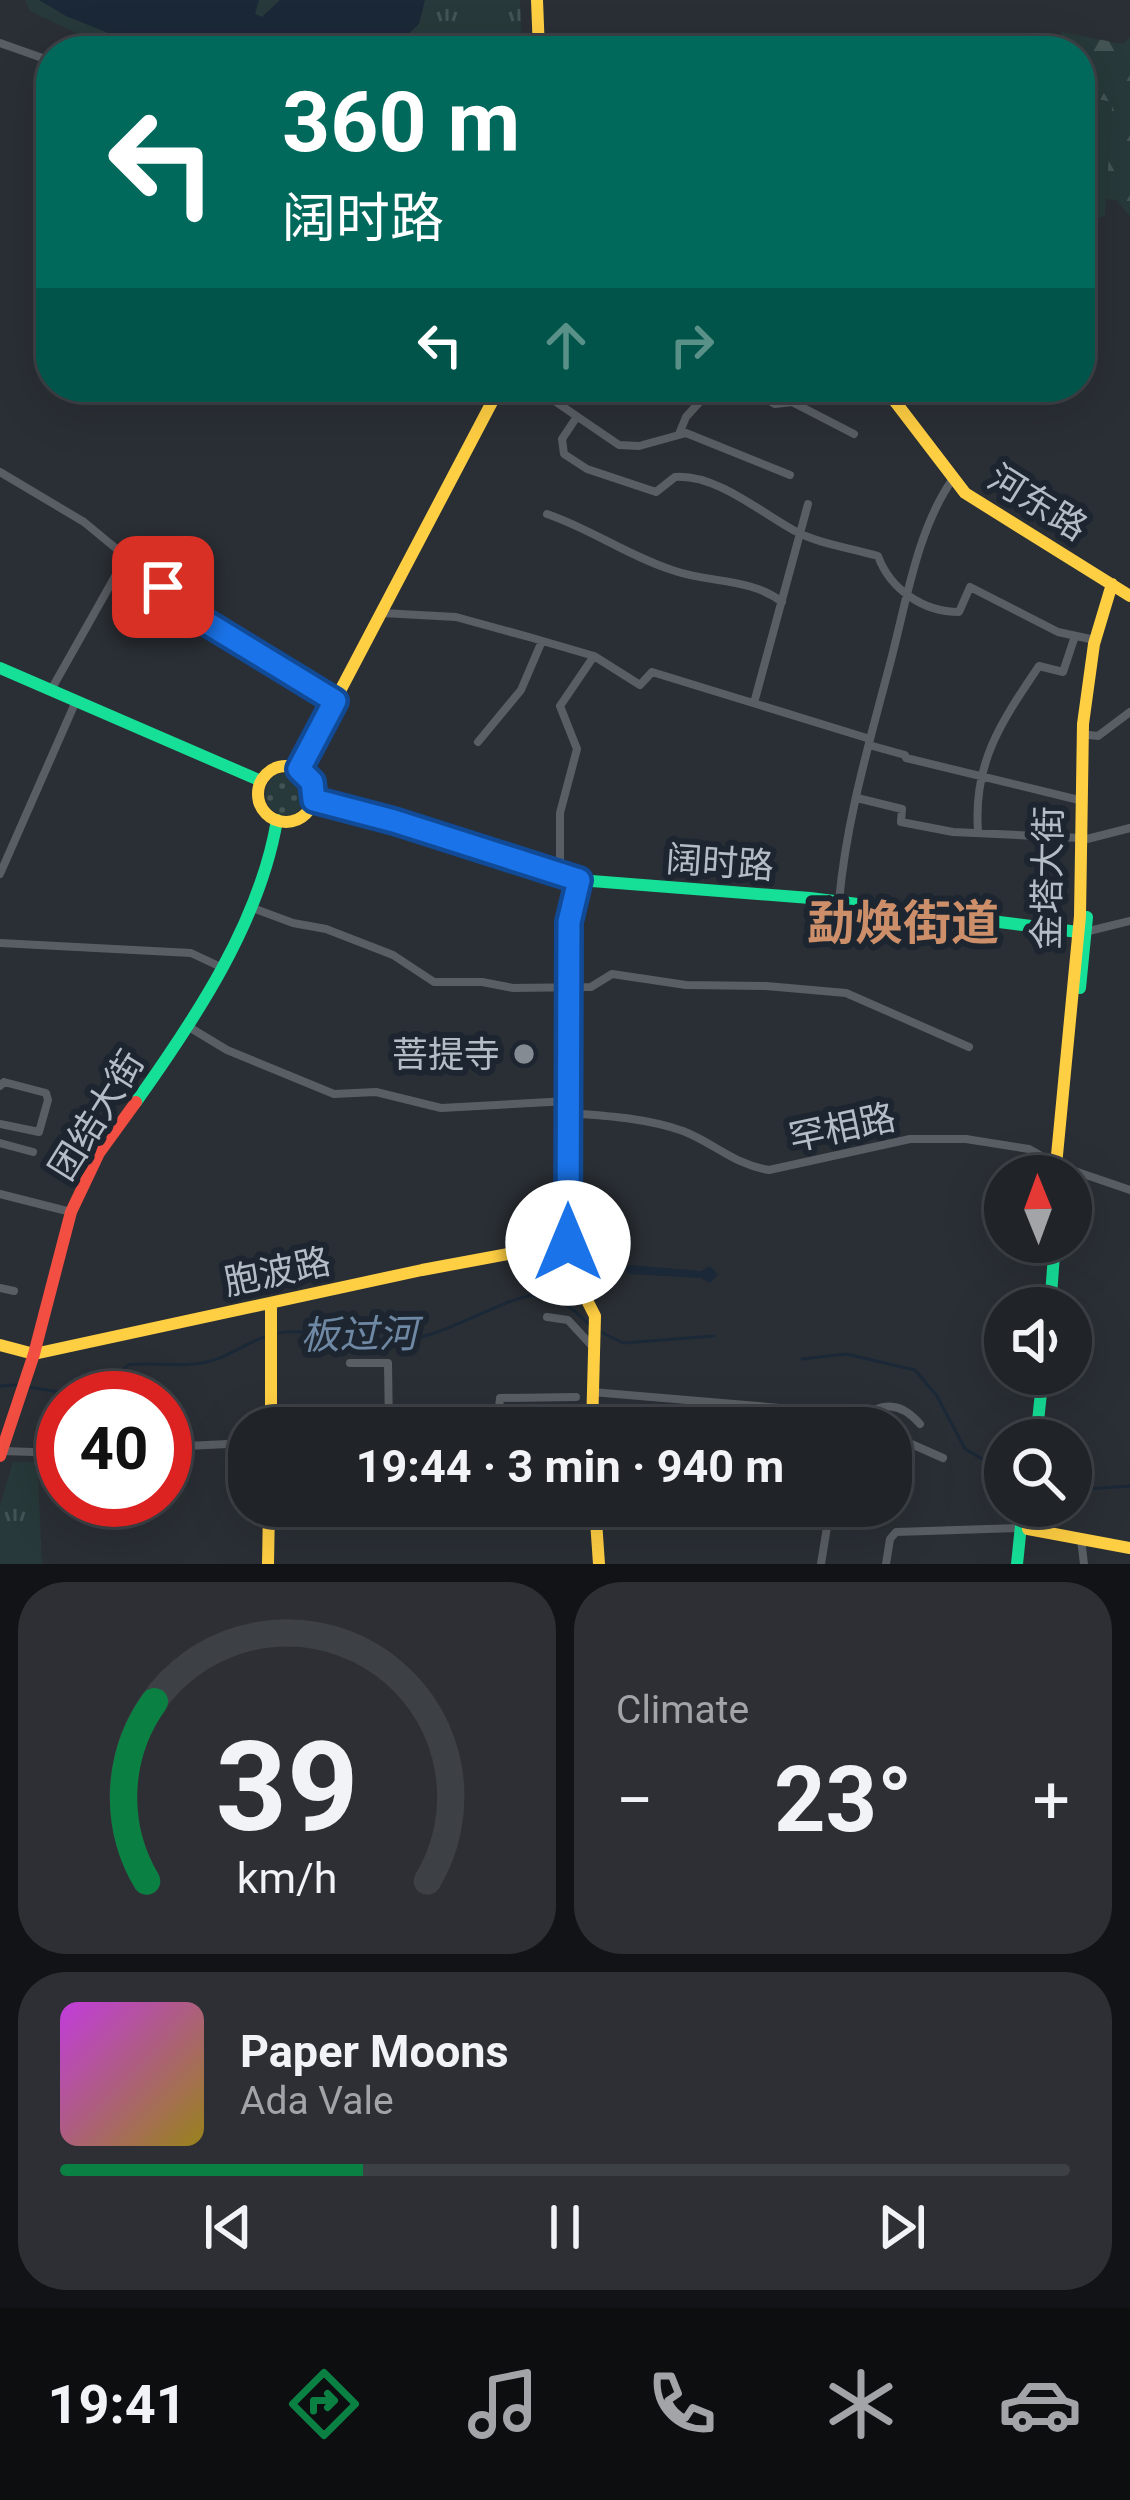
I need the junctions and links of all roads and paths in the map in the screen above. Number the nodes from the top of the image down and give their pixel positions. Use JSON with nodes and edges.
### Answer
{"nodes":[{"id":1,"x":536,"y":0,"type":"edge"},
{"id":2,"x":538,"y":36,"type":"edge"},
{"id":3,"x":0,"y":43,"type":"edge"},
{"id":4,"x":36,"y":56,"type":"edge"},
{"id":5,"x":492,"y":402,"type":"edge"},
{"id":6,"x":554,"y":402,"type":"edge"},
{"id":7,"x":700,"y":402,"type":"edge"},
{"id":8,"x":792,"y":402,"type":"edge"},
{"id":9,"x":895,"y":402,"type":"edge"},
{"id":10,"x":576,"y":418,"type":"junction"},
{"id":11,"x":854,"y":434,"type":"dead end"},
{"id":12,"x":678,"y":435,"type":"junction"},
{"id":13,"x":0,"y":472,"type":"edge"},
{"id":14,"x":790,"y":475,"type":"dead end"},
{"id":15,"x":952,"y":480,"type":"junction"},
{"id":16,"x":808,"y":504,"type":"dead end"},
{"id":17,"x":547,"y":514,"type":"dead end"},
{"id":18,"x":799,"y":533,"type":"junction"},
{"id":19,"x":126,"y":557,"type":"junction"},
{"id":20,"x":1120,"y":589,"type":"edge"},
{"id":21,"x":907,"y":595,"type":"junction"},
{"id":22,"x":782,"y":602,"type":"junction"},
{"id":23,"x":381,"y":613,"type":"junction"},
{"id":24,"x":1075,"y":636,"type":"junction"},
{"id":25,"x":1095,"y":640,"type":"junction"},
{"id":26,"x":542,"y":641,"type":"junction"},
{"id":27,"x":594,"y":656,"type":"junction"},
{"id":28,"x":0,"y":668,"type":"edge"},
{"id":29,"x":51,"y":690,"type":"junction"},
{"id":30,"x":76,"y":701,"type":"junction"},
{"id":31,"x":335,"y":701,"type":"junction"},
{"id":32,"x":754,"y":703,"type":"junction"},
{"id":33,"x":1130,"y":712,"type":"edge"},
{"id":34,"x":1089,"y":735,"type":"junction"},
{"id":35,"x":478,"y":742,"type":"dead end"},
{"id":36,"x":869,"y":742,"type":"junction"},
{"id":37,"x":299,"y":769,"type":"junction"},
{"id":38,"x":979,"y":776,"type":"junction"},
{"id":39,"x":261,"y":781,"type":"junction"},
{"id":40,"x":857,"y":798,"type":"junction"},
{"id":41,"x":314,"y":800,"type":"junction"},
{"id":42,"x":1079,"y":800,"type":"junction"},
{"id":43,"x":277,"y":820,"type":"junction"},
{"id":44,"x":1130,"y":828,"type":"edge"},
{"id":45,"x":978,"y":831,"type":"junction"},
{"id":46,"x":1083,"y":838,"type":"junction"},
{"id":47,"x":0,"y":874,"type":"edge"},
{"id":48,"x":560,"y":876,"type":"junction"},
{"id":49,"x":579,"y":880,"type":"junction"},
{"id":50,"x":838,"y":902,"type":"junction"},
{"id":51,"x":250,"y":907,"type":"junction"},
{"id":52,"x":1130,"y":921,"type":"edge"},
{"id":53,"x":1082,"y":932,"type":"junction"},
{"id":54,"x":0,"y":943,"type":"edge"},
{"id":55,"x":223,"y":968,"type":"junction"},
{"id":56,"x":568,"y":985,"type":"junction"},
{"id":57,"x":189,"y":1027,"type":"junction"},
{"id":58,"x":969,"y":1047,"type":"dead end"},
{"id":59,"x":0,"y":1086,"type":"edge"},
{"id":60,"x":568,"y":1107,"type":"junction"},
{"id":61,"x":0,"y":1124,"type":"edge"},
{"id":62,"x":0,"y":1143,"type":"edge"},
{"id":63,"x":33,"y":1152,"type":"dead end"},
{"id":64,"x":1037,"y":1155,"type":"edge"},
{"id":65,"x":1061,"y":1155,"type":"edge"},
{"id":66,"x":1092,"y":1180,"type":"edge"},
{"id":67,"x":1130,"y":1190,"type":"edge"},
{"id":68,"x":0,"y":1193,"type":"edge"},
{"id":69,"x":71,"y":1212,"type":"junction"},
{"id":70,"x":568,"y":1243,"type":"junction"},
{"id":71,"x":0,"y":1288,"type":"edge"},
{"id":72,"x":14,"y":1291,"type":"dead end"},
{"id":73,"x":272,"y":1303,"type":"junction"},
{"id":74,"x":547,"y":1317,"type":"dead end"},
{"id":75,"x":0,"y":1345,"type":"edge"},
{"id":76,"x":594,"y":1345,"type":"junction"},
{"id":77,"x":34,"y":1354,"type":"junction"},
{"id":78,"x":350,"y":1363,"type":"dead end"},
{"id":79,"x":592,"y":1392,"type":"junction"},
{"id":80,"x":576,"y":1397,"type":"dead end"},
{"id":81,"x":271,"y":1407,"type":"edge"},
{"id":82,"x":389,"y":1407,"type":"edge"},
{"id":83,"x":499,"y":1407,"type":"edge"},
{"id":84,"x":592,"y":1407,"type":"edge"},
{"id":85,"x":760,"y":1407,"type":"edge"},
{"id":86,"x":912,"y":1417,"type":"edge"},
{"id":87,"x":920,"y":1424,"type":"dead end"},
{"id":88,"x":228,"y":1443,"type":"edge"},
{"id":89,"x":912,"y":1444,"type":"edge"},
{"id":90,"x":192,"y":1445,"type":"edge"},
{"id":91,"x":1,"y":1453,"type":"edge"},
{"id":92,"x":36,"y":1454,"type":"edge"},
{"id":93,"x":943,"y":1458,"type":"dead end"},
{"id":94,"x":269,"y":1527,"type":"edge"},
{"id":95,"x":597,"y":1527,"type":"edge"},
{"id":96,"x":827,"y":1527,"type":"edge"},
{"id":97,"x":1024,"y":1528,"type":"junction"},
{"id":98,"x":1081,"y":1538,"type":"junction"},
{"id":99,"x":1130,"y":1548,"type":"edge"},
{"id":100,"x":268,"y":1564,"type":"edge"},
{"id":101,"x":599,"y":1564,"type":"edge"},
{"id":102,"x":821,"y":1564,"type":"edge"},
{"id":103,"x":886,"y":1564,"type":"edge"},
{"id":104,"x":1021,"y":1564,"type":"edge"},
{"id":105,"x":1084,"y":1564,"type":"edge"}],
"edges":[{"from":1,"to":2,"type":"main road"},
{"from":3,"to":4,"type":"street"},
{"from":5,"to":23,"type":"main road"},
{"from":6,"to":10,"type":"street"},
{"from":7,"to":12,"type":"street"},
{"from":8,"to":11,"type":"street"},
{"from":9,"to":15,"type":"main road","name":"河东路"},
{"from":10,"to":12,"type":"street"},
{"from":10,"to":18,"type":"street"},
{"from":12,"to":14,"type":"street"},
{"from":13,"to":19,"type":"street"},
{"from":15,"to":20,"type":"main road","name":"河东路"},
{"from":15,"to":21,"type":"street"},
{"from":16,"to":18,"type":"street"},
{"from":17,"to":22,"type":"street"},
{"from":18,"to":21,"type":"street"},
{"from":18,"to":22,"type":"street"},
{"from":19,"to":29,"type":"street"},
{"from":19,"to":31,"type":"street"},
{"from":20,"to":25,"type":"main road","name":"金塔大街"},
{"from":20,"to":34,"type":"main road","name":"金塔大街"},
{"from":21,"to":24,"type":"street"},
{"from":21,"to":36,"type":"street"},
{"from":22,"to":32,"type":"street"},
{"from":23,"to":26,"type":"street"},
{"from":23,"to":31,"type":"main road"},
{"from":24,"to":25,"type":"street"},
{"from":24,"to":38,"type":"street"},
{"from":25,"to":42,"type":"main road","name":"金塔大街"},
{"from":26,"to":27,"type":"street"},
{"from":26,"to":35,"type":"street"},
{"from":27,"to":32,"type":"street"},
{"from":27,"to":48,"type":"street"},
{"from":28,"to":29,"type":"main road"},
{"from":29,"to":30,"type":"main road"},
{"from":30,"to":39,"type":"main road"},
{"from":30,"to":47,"type":"street"},
{"from":31,"to":37,"type":"main road"},
{"from":32,"to":36,"type":"street"},
{"from":33,"to":34,"type":"street"},
{"from":34,"to":46,"type":"main road","name":"金塔大街"},
{"from":36,"to":38,"type":"street"},
{"from":36,"to":40,"type":"street"},
{"from":37,"to":39,"type":"main road"},
{"from":37,"to":41,"type":"main road"},
{"from":38,"to":42,"type":"street"},
{"from":38,"to":45,"type":"street"},
{"from":39,"to":43,"type":"main road"},
{"from":40,"to":45,"type":"street"},
{"from":40,"to":50,"type":"street"},
{"from":41,"to":43,"type":"main road"},
{"from":41,"to":48,"type":"main road","name":"阔时路"},
{"from":42,"to":46,"type":"main road","name":"金塔大街"},
{"from":43,"to":51,"type":"main road","name":"团结大街"},
{"from":44,"to":46,"type":"street"},
{"from":45,"to":46,"type":"street"},
{"from":46,"to":53,"type":"main road","name":"金塔大街"},
{"from":48,"to":49,"type":"main road","name":"阔时路"},
{"from":49,"to":50,"type":"main road","name":"阔时路"},
{"from":49,"to":56,"type":"main road"},
{"from":50,"to":53,"type":"main road","name":"阔时路"},
{"from":51,"to":55,"type":"main road","name":"团结大街"},
{"from":51,"to":56,"type":"street"},
{"from":52,"to":53,"type":"street","name":"阔时路"},
{"from":53,"to":65,"type":"main road","name":"金塔大街"},
{"from":54,"to":55,"type":"street"},
{"from":55,"to":57,"type":"main road","name":"团结大街"},
{"from":56,"to":58,"type":"street"},
{"from":56,"to":60,"type":"main road"},
{"from":57,"to":60,"type":"street","name":"罕相路"},
{"from":57,"to":69,"type":"main road","name":"团结大街"},
{"from":59,"to":61,"type":"street"},
{"from":60,"to":64,"type":"street","name":"罕相路"},
{"from":60,"to":70,"type":"main road"},
{"from":62,"to":63,"type":"street"},
{"from":66,"to":67,"type":"street","name":"罕相路"},
{"from":68,"to":69,"type":"street"},
{"from":69,"to":77,"type":"main road","name":"团结大街"},
{"from":70,"to":73,"type":"main road","name":"胞波路"},
{"from":70,"to":76,"type":"main road"},
{"from":71,"to":72,"type":"street"},
{"from":73,"to":77,"type":"main road","name":"胞波路"},
{"from":73,"to":81,"type":"main road"},
{"from":74,"to":76,"type":"street"},
{"from":75,"to":77,"type":"main road","name":"胞波路"},
{"from":76,"to":79,"type":"main road"},
{"from":77,"to":91,"type":"main road","name":"团结大街"},
{"from":78,"to":82,"type":"street"},
{"from":79,"to":84,"type":"main road"},
{"from":79,"to":85,"type":"street"},
{"from":80,"to":83,"type":"street"},
{"from":86,"to":87,"type":"street"},
{"from":88,"to":90,"type":"street"},
{"from":89,"to":93,"type":"street"},
{"from":91,"to":92,"type":"street"},
{"from":94,"to":100,"type":"main road"},
{"from":95,"to":101,"type":"main road"},
{"from":96,"to":102,"type":"street"},
{"from":97,"to":98,"type":"main road"},
{"from":97,"to":103,"type":"street"},
{"from":97,"to":104,"type":"main road"},
{"from":98,"to":99,"type":"main road"},
{"from":98,"to":105,"type":"street"}]}
